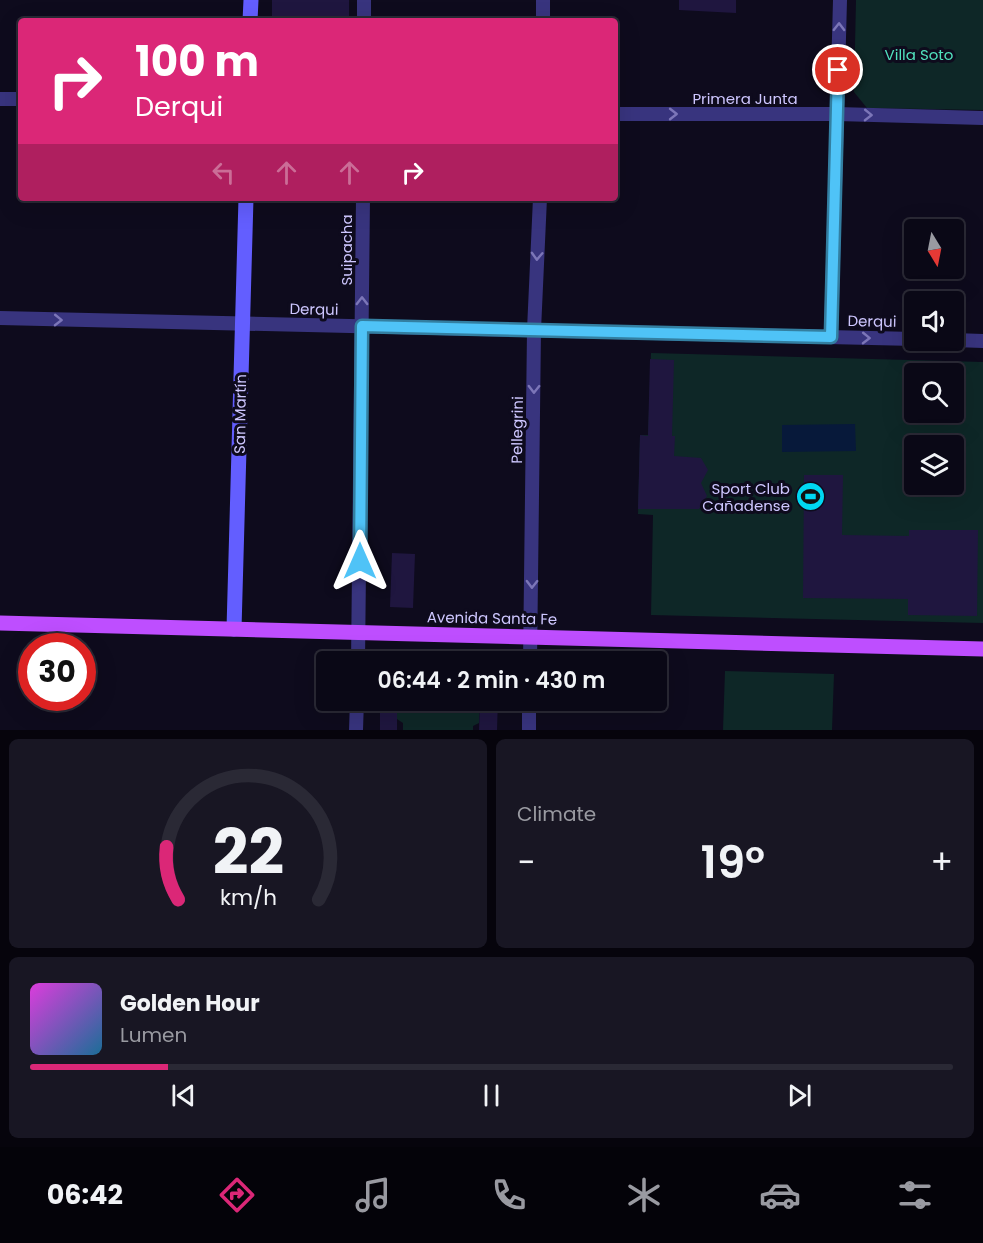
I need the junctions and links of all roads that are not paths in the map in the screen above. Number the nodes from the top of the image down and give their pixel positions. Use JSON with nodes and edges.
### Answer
{"nodes":[{"id":1,"x":251,"y":0,"type":"edge"},
{"id":2,"x":364,"y":0,"type":"edge"},
{"id":3,"x":543,"y":0,"type":"edge"},
{"id":4,"x":840,"y":0,"type":"edge"},
{"id":5,"x":250,"y":18,"type":"edge"},
{"id":6,"x":364,"y":18,"type":"edge"},
{"id":7,"x":543,"y":18,"type":"edge"},
{"id":8,"x":0,"y":99,"type":"edge"},
{"id":9,"x":18,"y":99,"type":"edge"},
{"id":10,"x":618,"y":114,"type":"edge"},
{"id":11,"x":837,"y":114,"type":"junction"},
{"id":12,"x":983,"y":118,"type":"edge"},
{"id":13,"x":246,"y":201,"type":"edge"},
{"id":14,"x":363,"y":201,"type":"edge"},
{"id":15,"x":540,"y":201,"type":"edge"},
{"id":16,"x":0,"y":318,"type":"edge"},
{"id":17,"x":242,"y":324,"type":"junction"},
{"id":18,"x":362,"y":326,"type":"junction"},
{"id":19,"x":534,"y":330,"type":"junction"},
{"id":20,"x":831,"y":337,"type":"junction"},
{"id":21,"x":904,"y":339,"type":"edge"},
{"id":22,"x":964,"y":340,"type":"edge"},
{"id":23,"x":983,"y":341,"type":"edge"},
{"id":24,"x":0,"y":623,"type":"edge"},
{"id":25,"x":234,"y":629,"type":"junction"},
{"id":26,"x":359,"y":633,"type":"junction"},
{"id":27,"x":531,"y":637,"type":"junction"},
{"id":28,"x":983,"y":649,"type":"edge"},
{"id":29,"x":358,"y":651,"type":"edge"},
{"id":30,"x":530,"y":651,"type":"edge"},
{"id":31,"x":357,"y":711,"type":"edge"},
{"id":32,"x":530,"y":711,"type":"edge"},
{"id":33,"x":356,"y":730,"type":"edge"},
{"id":34,"x":529,"y":730,"type":"edge"}],
"edges":[{"from":1,"to":5,"type":"main road"},
{"from":2,"to":6,"type":"street"},
{"from":3,"to":7,"type":"street"},
{"from":11,"to":4,"type":"street","one_way":true},
{"from":8,"to":9,"type":"street"},
{"from":10,"to":11,"type":"street","name":"Primera Junta","one_way":true},
{"from":11,"to":12,"type":"street","name":"Primera Junta","one_way":true},
{"from":11,"to":20,"type":"street"},
{"from":13,"to":17,"type":"main road","name":"San Martín"},
{"from":18,"to":14,"type":"street","name":"Suipacha","one_way":true},
{"from":15,"to":19,"type":"street","name":"Pellegrini","one_way":true},
{"from":16,"to":17,"type":"street","name":"Derqui","one_way":true},
{"from":17,"to":18,"type":"street","name":"Derqui"},
{"from":17,"to":25,"type":"main road","name":"San Martín"},
{"from":18,"to":19,"type":"street","name":"Derqui"},
{"from":18,"to":26,"type":"street","name":"Suipacha"},
{"from":19,"to":20,"type":"street","name":"Derqui"},
{"from":19,"to":27,"type":"street","name":"Pellegrini","one_way":true},
{"from":20,"to":21,"type":"street","name":"Derqui","one_way":true},
{"from":22,"to":23,"type":"street"},
{"from":24,"to":25,"type":"main road","name":"Avenida Santa Fe"},
{"from":25,"to":26,"type":"main road","name":"Avenida Santa Fe"},
{"from":26,"to":27,"type":"main road","name":"Avenida Santa Fe"},
{"from":26,"to":29,"type":"street","name":"Suipacha"},
{"from":27,"to":28,"type":"main road","name":"Avenida Santa Fe"},
{"from":27,"to":30,"type":"street","name":"Pellegrini"},
{"from":31,"to":33,"type":"street"},
{"from":32,"to":34,"type":"street"}]}
